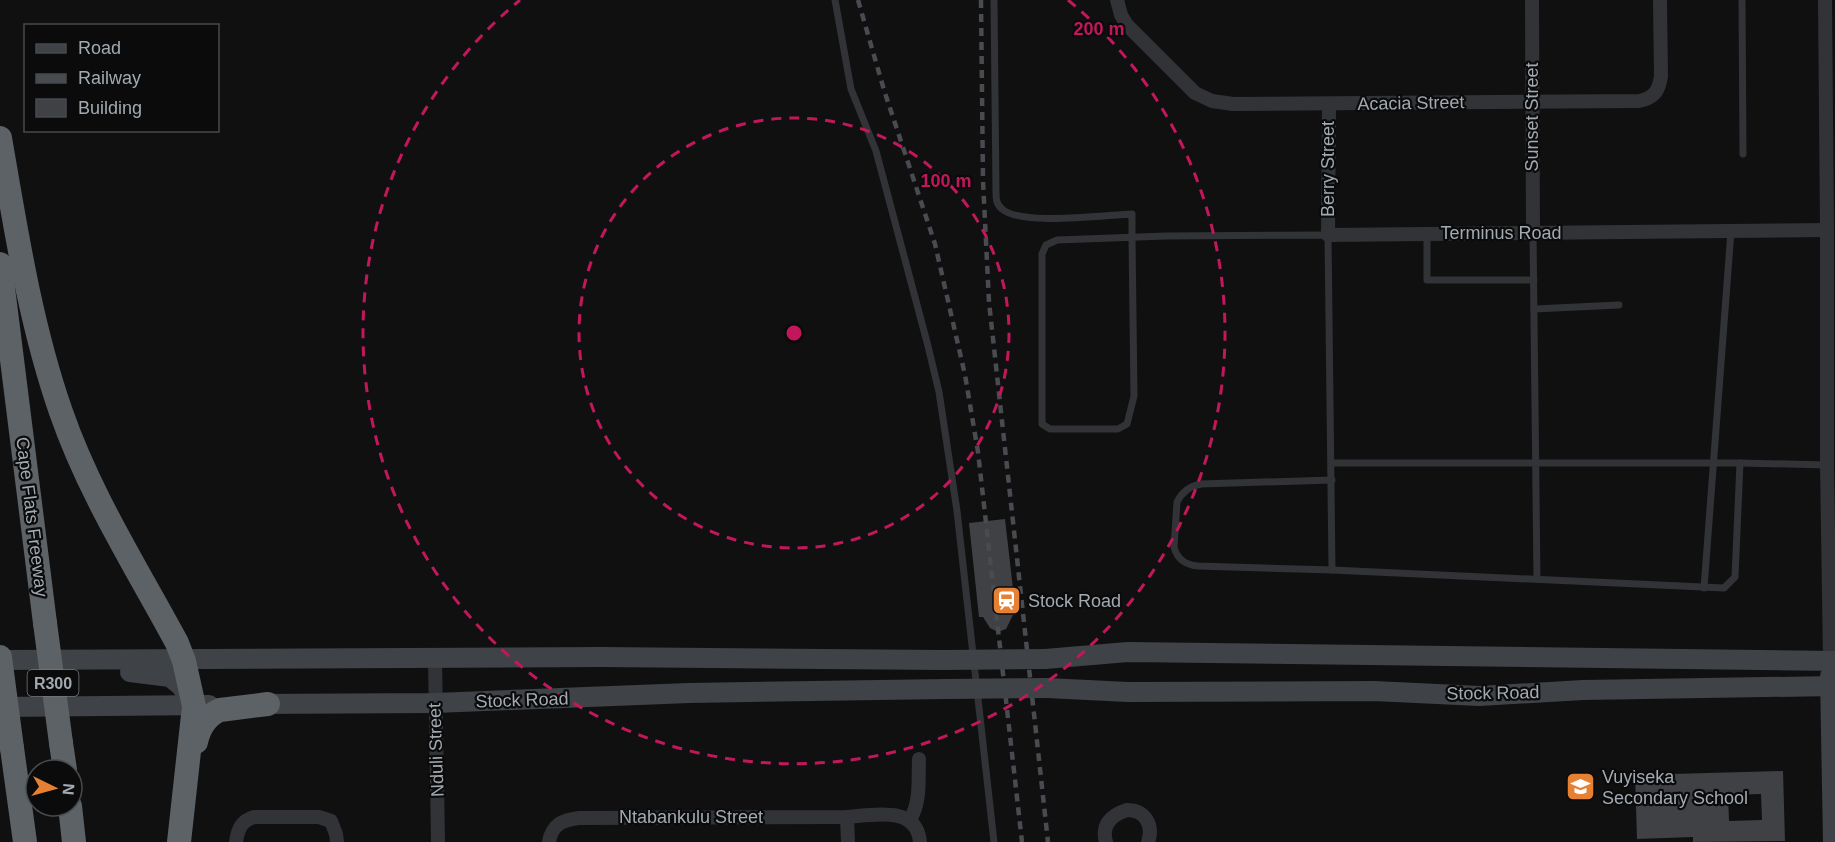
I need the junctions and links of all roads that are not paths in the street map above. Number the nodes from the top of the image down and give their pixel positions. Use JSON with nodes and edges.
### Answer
{"nodes":[{"id":1,"x":835,"y":0,"type":"edge"},
{"id":2,"x":994,"y":0,"type":"edge"},
{"id":3,"x":1117,"y":0,"type":"edge"},
{"id":4,"x":1532,"y":0,"type":"edge"},
{"id":5,"x":1660,"y":0,"type":"edge"},
{"id":6,"x":1742,"y":0,"type":"edge"},
{"id":7,"x":1825,"y":0,"type":"edge"},
{"id":8,"x":1532,"y":102,"type":"junction"},
{"id":9,"x":1329,"y":104,"type":"junction"},
{"id":10,"x":0,"y":138,"type":"edge"},
{"id":11,"x":1743,"y":154,"type":"dead end"},
{"id":12,"x":1831,"y":230,"type":"edge"},
{"id":13,"x":1731,"y":231,"type":"junction"},
{"id":14,"x":1533,"y":233,"type":"junction"},
{"id":15,"x":1427,"y":234,"type":"junction"},
{"id":16,"x":1328,"y":235,"type":"junction"},
{"id":17,"x":1132,"y":237,"type":"junction"},
{"id":18,"x":0,"y":264,"type":"edge"},
{"id":19,"x":1534,"y":280,"type":"junction"},
{"id":20,"x":1619,"y":305,"type":"dead end"},
{"id":21,"x":1534,"y":309,"type":"junction"},
{"id":22,"x":1332,"y":463,"type":"junction"},
{"id":23,"x":1537,"y":463,"type":"junction"},
{"id":24,"x":1714,"y":463,"type":"junction"},
{"id":25,"x":1740,"y":463,"type":"junction"},
{"id":26,"x":1827,"y":465,"type":"junction"},
{"id":27,"x":1332,"y":480,"type":"junction"},
{"id":28,"x":1332,"y":570,"type":"junction"},
{"id":29,"x":1537,"y":579,"type":"junction"},
{"id":30,"x":1704,"y":588,"type":"junction"},
{"id":31,"x":0,"y":658,"type":"edge"},
{"id":32,"x":435,"y":659,"type":"junction"},
{"id":33,"x":184,"y":661,"type":"junction"},
{"id":34,"x":1833,"y":661,"type":"edge"},
{"id":35,"x":0,"y":666,"type":"edge"},
{"id":36,"x":1833,"y":686,"type":"edge"},
{"id":37,"x":435,"y":703,"type":"junction"},
{"id":38,"x":268,"y":704,"type":"junction"},
{"id":39,"x":194,"y":706,"type":"junction"},
{"id":40,"x":0,"y":707,"type":"edge"},
{"id":41,"x":64,"y":758,"type":"edge"},
{"id":42,"x":919,"y":759,"type":"dead end"},
{"id":43,"x":847,"y":817,"type":"junction"},
{"id":44,"x":71,"y":818,"type":"edge"},
{"id":45,"x":910,"y":820,"type":"junction"},
{"id":46,"x":25,"y":842,"type":"edge"},
{"id":47,"x":74,"y":842,"type":"edge"},
{"id":48,"x":180,"y":842,"type":"edge"},
{"id":49,"x":236,"y":842,"type":"edge"},
{"id":50,"x":337,"y":842,"type":"edge"},
{"id":51,"x":438,"y":842,"type":"edge"},
{"id":52,"x":549,"y":842,"type":"edge"},
{"id":53,"x":848,"y":842,"type":"edge"},
{"id":54,"x":920,"y":842,"type":"edge"},
{"id":55,"x":994,"y":842,"type":"edge"},
{"id":56,"x":1106,"y":842,"type":"edge"},
{"id":57,"x":1148,"y":842,"type":"edge"},
{"id":58,"x":1833,"y":842,"type":"edge"}],
"edges":[{"from":1,"to":55,"type":"lane"},
{"from":2,"to":17,"type":"lane"},
{"from":3,"to":9,"type":"street","name":"Acacia Street"},
{"from":4,"to":8,"type":"street","name":"Sunset Street"},
{"from":5,"to":8,"type":"street","name":"Acacia Street"},
{"from":6,"to":11,"type":"lane"},
{"from":7,"to":12,"type":"street"},
{"from":8,"to":9,"type":"street","name":"Acacia Street"},
{"from":8,"to":14,"type":"street","name":"Sunset Street"},
{"from":9,"to":16,"type":"street","name":"Berry Street"},
{"from":10,"to":33,"type":"highway"},
{"from":12,"to":13,"type":"street","name":"Terminus Road"},
{"from":12,"to":26,"type":"street"},
{"from":13,"to":14,"type":"street","name":"Terminus Road"},
{"from":13,"to":24,"type":"lane"},
{"from":14,"to":15,"type":"street","name":"Terminus Road"},
{"from":14,"to":19,"type":"lane"},
{"from":15,"to":16,"type":"street","name":"Terminus Road"},
{"from":15,"to":19,"type":"lane"},
{"from":16,"to":17,"type":"lane","name":"Terminus Road"},
{"from":16,"to":22,"type":"lane"},
{"from":17,"to":17,"type":"lane"},
{"from":18,"to":41,"type":"highway","name":"Cape Flats Freeway","number":"R300","bridge":true},
{"from":19,"to":21,"type":"lane"},
{"from":20,"to":21,"type":"lane"},
{"from":21,"to":23,"type":"lane"},
{"from":22,"to":23,"type":"lane"},
{"from":22,"to":27,"type":"lane"},
{"from":23,"to":24,"type":"lane"},
{"from":23,"to":29,"type":"lane"},
{"from":24,"to":25,"type":"lane"},
{"from":24,"to":30,"type":"lane"},
{"from":25,"to":26,"type":"lane"},
{"from":25,"to":30,"type":"lane"},
{"from":26,"to":34,"type":"street"},
{"from":27,"to":28,"type":"lane"},
{"from":27,"to":28,"type":"lane"},
{"from":28,"to":29,"type":"lane"},
{"from":29,"to":30,"type":"lane"},
{"from":31,"to":33,"type":"main road","name":"Stock Road"},
{"from":31,"to":46,"type":"highway","number":"R300","bridge":true},
{"from":32,"to":33,"type":"main road","name":"Stock Road"},
{"from":32,"to":34,"type":"main road","name":"Stock Road","bridge":true},
{"from":32,"to":37,"type":"street","name":"Nduli Street"},
{"from":33,"to":39,"type":"highway"},
{"from":34,"to":36,"type":"main road"},
{"from":35,"to":39,"type":"main road"},
{"from":36,"to":37,"type":"main road","name":"Stock Road","bridge":true},
{"from":36,"to":58,"type":"main road"},
{"from":37,"to":38,"type":"main road","name":"Stock Road"},
{"from":37,"to":51,"type":"street","name":"Nduli Street"},
{"from":38,"to":39,"type":"main road","name":"Stock Road"},
{"from":38,"to":48,"type":"highway"},
{"from":39,"to":40,"type":"main road","name":"Stock Road"},
{"from":39,"to":48,"type":"highway"},
{"from":42,"to":45,"type":"street"},
{"from":43,"to":45,"type":"street"},
{"from":43,"to":52,"type":"street","name":"Ntabankulu Street"},
{"from":43,"to":53,"type":"street"},
{"from":44,"to":47,"type":"highway"},
{"from":45,"to":54,"type":"street"},
{"from":49,"to":50,"type":"street"},
{"from":56,"to":57,"type":"street"}]}
